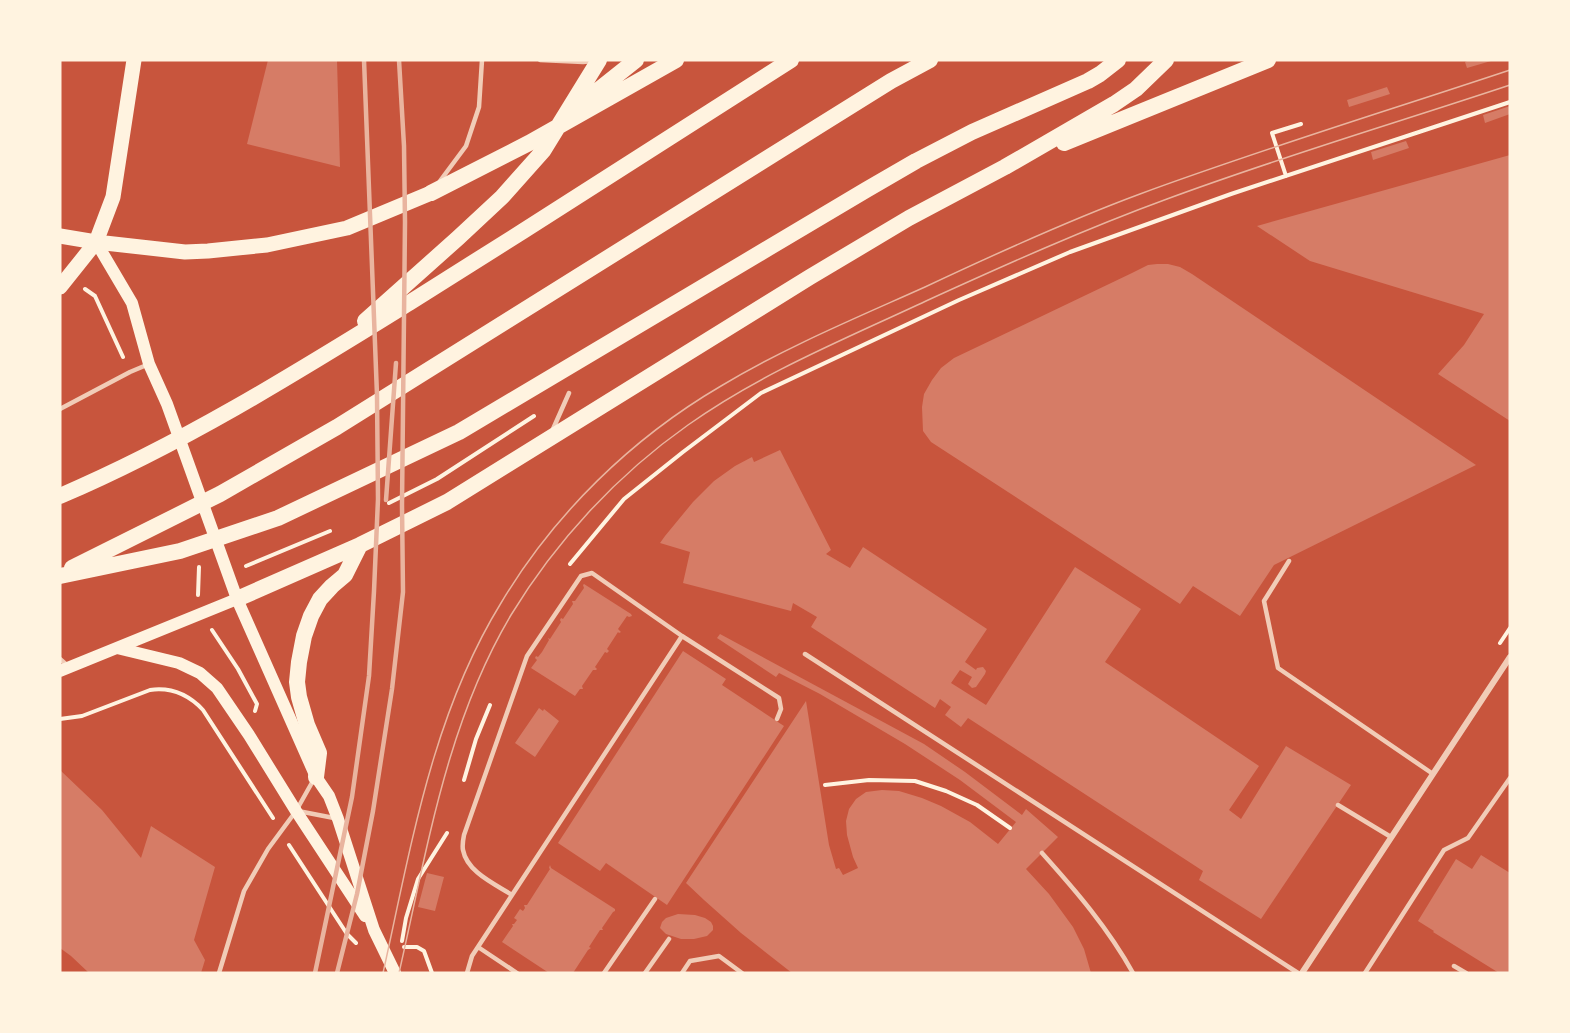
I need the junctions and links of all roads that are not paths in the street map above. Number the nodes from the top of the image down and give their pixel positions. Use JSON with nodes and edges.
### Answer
{"nodes":[{"id":1,"x":134,"y":60,"type":"edge"},
{"id":2,"x":482,"y":60,"type":"edge"},
{"id":3,"x":540,"y":60,"type":"edge"},
{"id":4,"x":599,"y":60,"type":"edge"},
{"id":5,"x":636,"y":60,"type":"edge"},
{"id":6,"x":675,"y":60,"type":"edge"},
{"id":7,"x":791,"y":60,"type":"edge"},
{"id":8,"x":930,"y":60,"type":"edge"},
{"id":9,"x":1118,"y":60,"type":"edge"},
{"id":10,"x":1166,"y":60,"type":"edge"},
{"id":11,"x":1268,"y":60,"type":"edge"},
{"id":12,"x":529,"y":143,"type":"junction"},
{"id":13,"x":1005,"y":168,"type":"junction"},
{"id":14,"x":431,"y":193,"type":"junction"},
{"id":15,"x":60,"y":236,"type":"edge"},
{"id":16,"x":96,"y":242,"type":"junction"},
{"id":17,"x":60,"y":287,"type":"edge"},
{"id":18,"x":330,"y":352,"type":"junction"},
{"id":19,"x":149,"y":364,"type":"junction"},
{"id":20,"x":569,"y":393,"type":"road end"},
{"id":21,"x":60,"y":409,"type":"edge"},
{"id":22,"x":548,"y":440,"type":"junction"},
{"id":23,"x":60,"y":496,"type":"edge"},
{"id":24,"x":360,"y":545,"type":"junction"},
{"id":25,"x":1289,"y":561,"type":"dead end"},
{"id":26,"x":60,"y":575,"type":"edge"},
{"id":27,"x":237,"y":599,"type":"junction"},
{"id":28,"x":682,"y":636,"type":"junction"},
{"id":29,"x":117,"y":648,"type":"junction"},
{"id":30,"x":805,"y":654,"type":"dead end"},
{"id":31,"x":1510,"y":657,"type":"edge"},
{"id":32,"x":63,"y":666,"type":"edge"},
{"id":33,"x":777,"y":719,"type":"dead end"},
{"id":34,"x":1432,"y":774,"type":"junction"},
{"id":35,"x":316,"y":777,"type":"junction"},
{"id":36,"x":1510,"y":778,"type":"edge"},
{"id":37,"x":1338,"y":805,"type":"dead end"},
{"id":38,"x":296,"y":811,"type":"junction"},
{"id":39,"x":338,"y":819,"type":"junction"},
{"id":40,"x":1391,"y":837,"type":"junction"},
{"id":41,"x":1042,"y":853,"type":"dead end"},
{"id":42,"x":512,"y":896,"type":"junction"},
{"id":43,"x":655,"y":899,"type":"dead end"},
{"id":44,"x":374,"y":930,"type":"junction"},
{"id":45,"x":669,"y":939,"type":"dead end"},
{"id":46,"x":478,"y":947,"type":"junction"},
{"id":47,"x":1454,"y":966,"type":"dead end"},
{"id":48,"x":219,"y":973,"type":"edge"},
{"id":49,"x":395,"y":973,"type":"edge"},
{"id":50,"x":467,"y":973,"type":"edge"},
{"id":51,"x":517,"y":973,"type":"edge"},
{"id":52,"x":604,"y":973,"type":"edge"},
{"id":53,"x":645,"y":973,"type":"edge"},
{"id":54,"x":682,"y":973,"type":"edge"},
{"id":55,"x":742,"y":973,"type":"edge"},
{"id":56,"x":1133,"y":973,"type":"edge"},
{"id":57,"x":1298,"y":973,"type":"edge"},
{"id":58,"x":1302,"y":973,"type":"edge"},
{"id":59,"x":1365,"y":973,"type":"edge"},
{"id":60,"x":1466,"y":973,"type":"edge"}],
"edges":[{"from":1,"to":16,"type":"main road"},
{"from":2,"to":14,"type":"lane"},
{"from":3,"to":4,"type":"lane"},
{"from":4,"to":18,"type":"highway"},
{"from":5,"to":12,"type":"highway"},
{"from":6,"to":12,"type":"highway"},
{"from":7,"to":18,"type":"highway"},
{"from":8,"to":26,"type":"highway"},
{"from":9,"to":26,"type":"highway"},
{"from":10,"to":13,"type":"highway"},
{"from":11,"to":13,"type":"highway"},
{"from":12,"to":14,"type":"highway"},
{"from":13,"to":22,"type":"highway"},
{"from":14,"to":16,"type":"main road"},
{"from":15,"to":16,"type":"main road"},
{"from":16,"to":17,"type":"main road"},
{"from":16,"to":19,"type":"main road"},
{"from":18,"to":23,"type":"highway"},
{"from":19,"to":21,"type":"lane"},
{"from":19,"to":27,"type":"main road"},
{"from":20,"to":22,"type":"lane"},
{"from":22,"to":24,"type":"highway"},
{"from":24,"to":27,"type":"highway"},
{"from":24,"to":35,"type":"highway"},
{"from":25,"to":34,"type":"lane"},
{"from":27,"to":29,"type":"main road"},
{"from":27,"to":35,"type":"main road"},
{"from":28,"to":33,"type":"lane"},
{"from":28,"to":42,"type":"lane"},
{"from":28,"to":42,"type":"lane"},
{"from":29,"to":32,"type":"main road"},
{"from":29,"to":38,"type":"main road"},
{"from":30,"to":57,"type":"lane"},
{"from":31,"to":34,"type":"street"},
{"from":34,"to":40,"type":"street"},
{"from":35,"to":38,"type":"lane"},
{"from":35,"to":39,"type":"main road"},
{"from":36,"to":59,"type":"lane"},
{"from":37,"to":40,"type":"lane"},
{"from":38,"to":39,"type":"lane"},
{"from":38,"to":44,"type":"main road"},
{"from":38,"to":48,"type":"lane"},
{"from":39,"to":44,"type":"main road"},
{"from":40,"to":58,"type":"street"},
{"from":41,"to":56,"type":"lane"},
{"from":42,"to":46,"type":"lane"},
{"from":43,"to":52,"type":"lane"},
{"from":44,"to":49,"type":"main road"},
{"from":45,"to":53,"type":"lane"},
{"from":46,"to":50,"type":"lane"},
{"from":46,"to":51,"type":"lane"},
{"from":47,"to":60,"type":"lane"},
{"from":54,"to":55,"type":"lane"}]}
